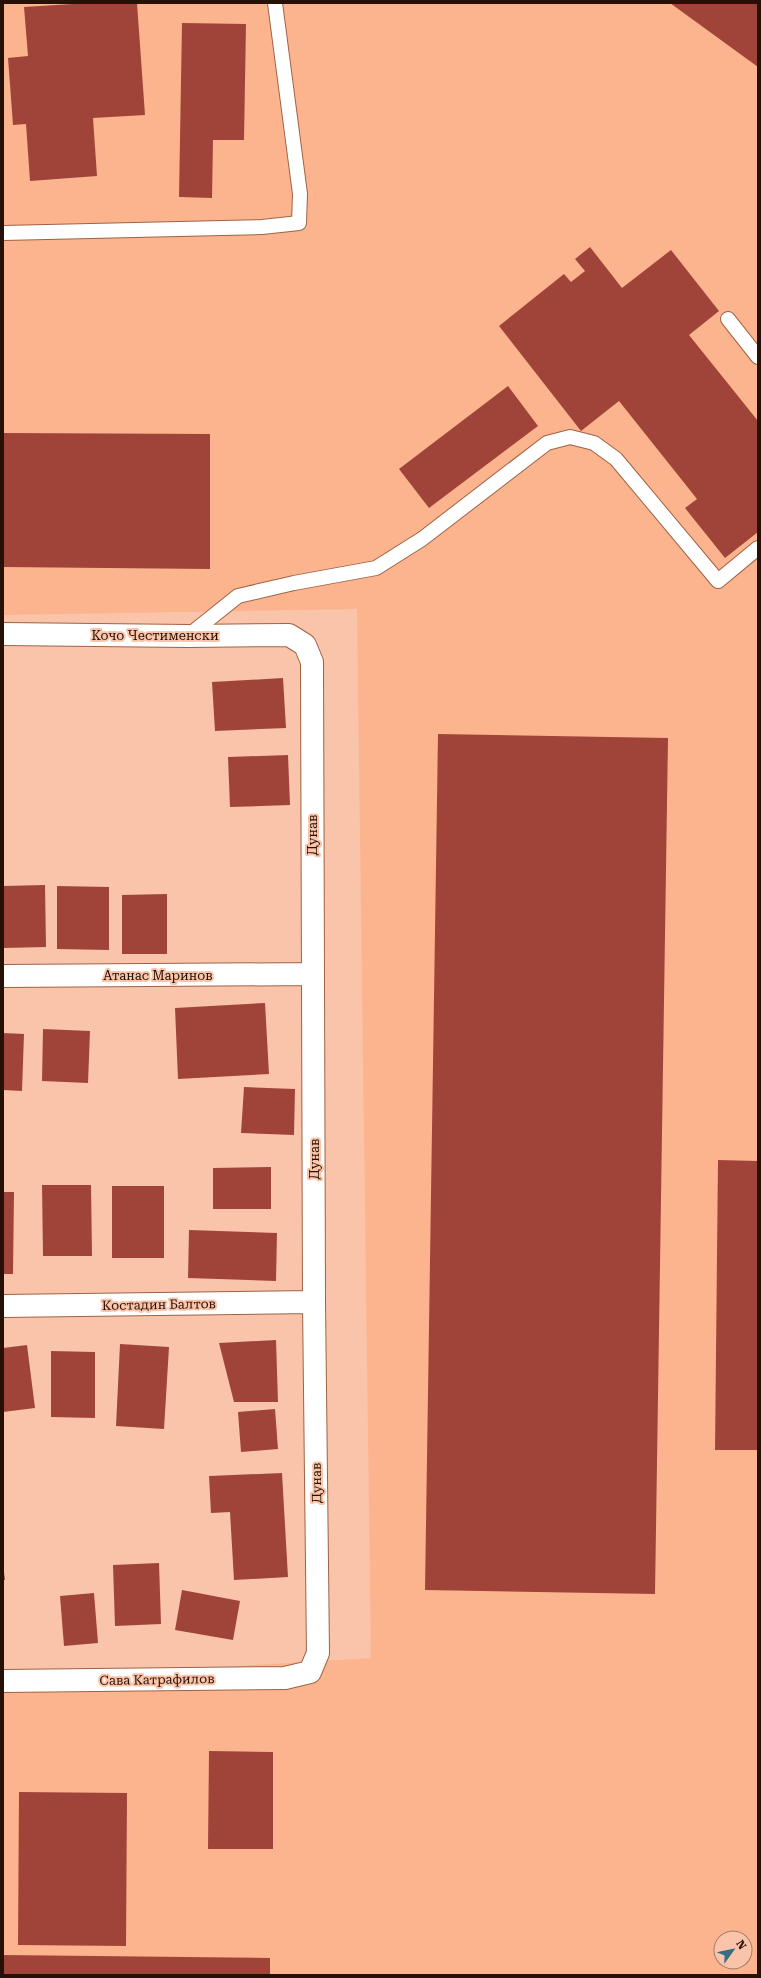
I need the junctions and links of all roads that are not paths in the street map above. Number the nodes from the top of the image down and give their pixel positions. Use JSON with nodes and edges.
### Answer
{"nodes":[{"id":1,"x":275,"y":3,"type":"edge"},
{"id":2,"x":3,"y":233,"type":"edge"},
{"id":3,"x":728,"y":319,"type":"dead end"},
{"id":4,"x":758,"y":357,"type":"edge"},
{"id":5,"x":758,"y":548,"type":"edge"},
{"id":6,"x":3,"y":634,"type":"edge"},
{"id":7,"x":188,"y":636,"type":"junction"},
{"id":8,"x":305,"y":645,"type":"joint"},
{"id":9,"x":313,"y":974,"type":"junction"},
{"id":10,"x":3,"y":976,"type":"edge"},
{"id":11,"x":314,"y":1302,"type":"junction"},
{"id":12,"x":3,"y":1306,"type":"edge"},
{"id":13,"x":310,"y":1672,"type":"joint"},
{"id":14,"x":3,"y":1681,"type":"edge"}],
"edges":[{"from":1,"to":2,"type":"lane"},
{"from":3,"to":4,"type":"lane"},
{"from":5,"to":7,"type":"lane"},
{"from":6,"to":7,"type":"street","name":"Кочо Честименски"},
{"from":7,"to":8,"type":"street","name":"Кочо Честименски"},
{"from":8,"to":9,"type":"street","name":"Дунав"},
{"from":9,"to":10,"type":"street","name":"Атанас Маринов"},
{"from":9,"to":11,"type":"street","name":"Дунав"},
{"from":11,"to":12,"type":"street","name":"Костадин Балтов"},
{"from":11,"to":13,"type":"street","name":"Дунав"},
{"from":13,"to":14,"type":"street","name":"Сава Катрафилов"}]}
